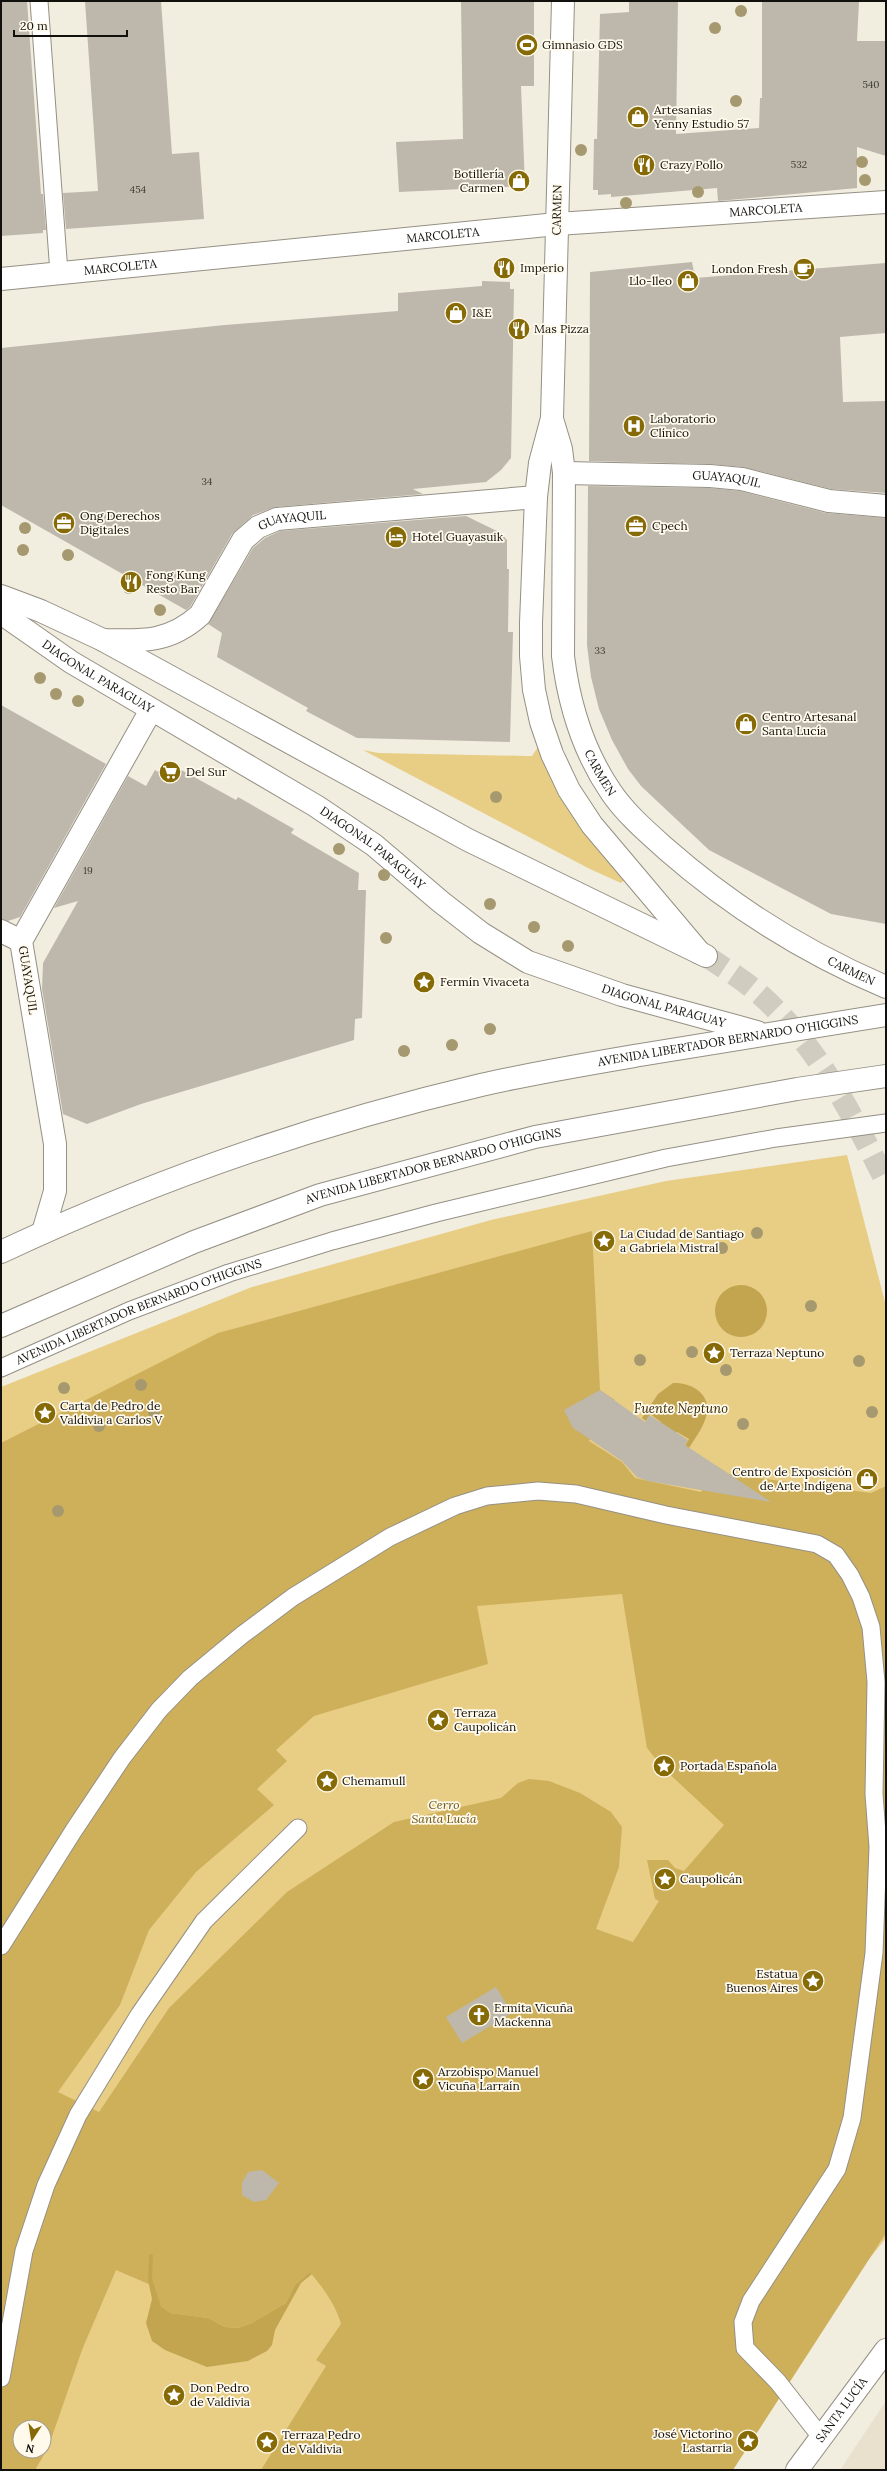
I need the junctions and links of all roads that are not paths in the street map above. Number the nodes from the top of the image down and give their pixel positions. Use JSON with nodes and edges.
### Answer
{"nodes":[{"id":1,"x":39,"y":1,"type":"edge"},
{"id":2,"x":563,"y":1,"type":"edge"},
{"id":3,"x":886,"y":202,"type":"edge"},
{"id":4,"x":557,"y":224,"type":"junction"},
{"id":5,"x":59,"y":273,"type":"junction"},
{"id":6,"x":1,"y":279,"type":"edge"},
{"id":7,"x":552,"y":418,"type":"junction"},
{"id":8,"x":564,"y":473,"type":"junction"},
{"id":9,"x":536,"y":497,"type":"junction"},
{"id":10,"x":886,"y":506,"type":"edge"},
{"id":11,"x":1,"y":596,"type":"edge"},
{"id":12,"x":1,"y":613,"type":"edge"},
{"id":13,"x":103,"y":640,"type":"junction"},
{"id":14,"x":151,"y":710,"type":"junction"},
{"id":15,"x":1,"y":931,"type":"edge"},
{"id":16,"x":21,"y":941,"type":"junction"},
{"id":17,"x":886,"y":987,"type":"edge"},
{"id":18,"x":886,"y":1015,"type":"edge"},
{"id":19,"x":764,"y":1034,"type":"junction"},
{"id":20,"x":886,"y":1076,"type":"edge"},
{"id":21,"x":886,"y":1123,"type":"edge"},
{"id":22,"x":43,"y":1232,"type":"junction"},
{"id":23,"x":1,"y":1252,"type":"edge"},
{"id":24,"x":1,"y":1326,"type":"edge"},
{"id":25,"x":1,"y":1368,"type":"edge"},
{"id":26,"x":298,"y":1828,"type":"dead end"},
{"id":27,"x":1,"y":1946,"type":"edge"},
{"id":28,"x":886,"y":2350,"type":"edge"},
{"id":29,"x":1,"y":2378,"type":"edge"},
{"id":30,"x":821,"y":2437,"type":"junction"},
{"id":31,"x":798,"y":2470,"type":"edge"}],
"edges":[{"from":1,"to":5,"type":"lane"},
{"from":2,"to":4,"type":"main road","name":"CARMEN"},
{"from":3,"to":4,"type":"main road","name":"MARCOLETA"},
{"from":4,"to":5,"type":"main road","name":"MARCOLETA"},
{"from":4,"to":7,"type":"main road","name":"CARMEN"},
{"from":5,"to":6,"type":"main road","name":"MARCOLETA"},
{"from":7,"to":8,"type":"main road","name":"CARMEN"},
{"from":7,"to":9,"type":"main road","name":"CARMEN"},
{"from":8,"to":10,"type":"main road","name":"GUAYAQUIL"},
{"from":8,"to":17,"type":"main road","name":"CARMEN"},
{"from":9,"to":13,"type":"main road","name":"GUAYAQUIL"},
{"from":9,"to":13,"type":"main road","name":"CARMEN"},
{"from":11,"to":13,"type":"main road"},
{"from":12,"to":14,"type":"main road","name":"DIAGONAL PARAGUAY"},
{"from":14,"to":16,"type":"main road","name":"GUAYAQUIL"},
{"from":14,"to":19,"type":"main road","name":"DIAGONAL PARAGUAY"},
{"from":15,"to":16,"type":"main road"},
{"from":16,"to":22,"type":"main road","name":"GUAYAQUIL"},
{"from":18,"to":19,"type":"main road","name":"AVENIDA LIBERTADOR BERNARDO O'HIGGINS"},
{"from":19,"to":22,"type":"main road","name":"AVENIDA LIBERTADOR BERNARDO O'HIGGINS"},
{"from":20,"to":24,"type":"main road","name":"AVENIDA LIBERTADOR BERNARDO O'HIGGINS"},
{"from":21,"to":25,"type":"lane","name":"AVENIDA LIBERTADOR BERNARDO O'HIGGINS"},
{"from":22,"to":23,"type":"main road","name":"AVENIDA LIBERTADOR BERNARDO O'HIGGINS"},
{"from":26,"to":29,"type":"lane"},
{"from":27,"to":30,"type":"lane"},
{"from":28,"to":30,"type":"main road","name":"SANTA LUCÍA"},
{"from":30,"to":31,"type":"main road","name":"SANTA LUCÍA"}]}
